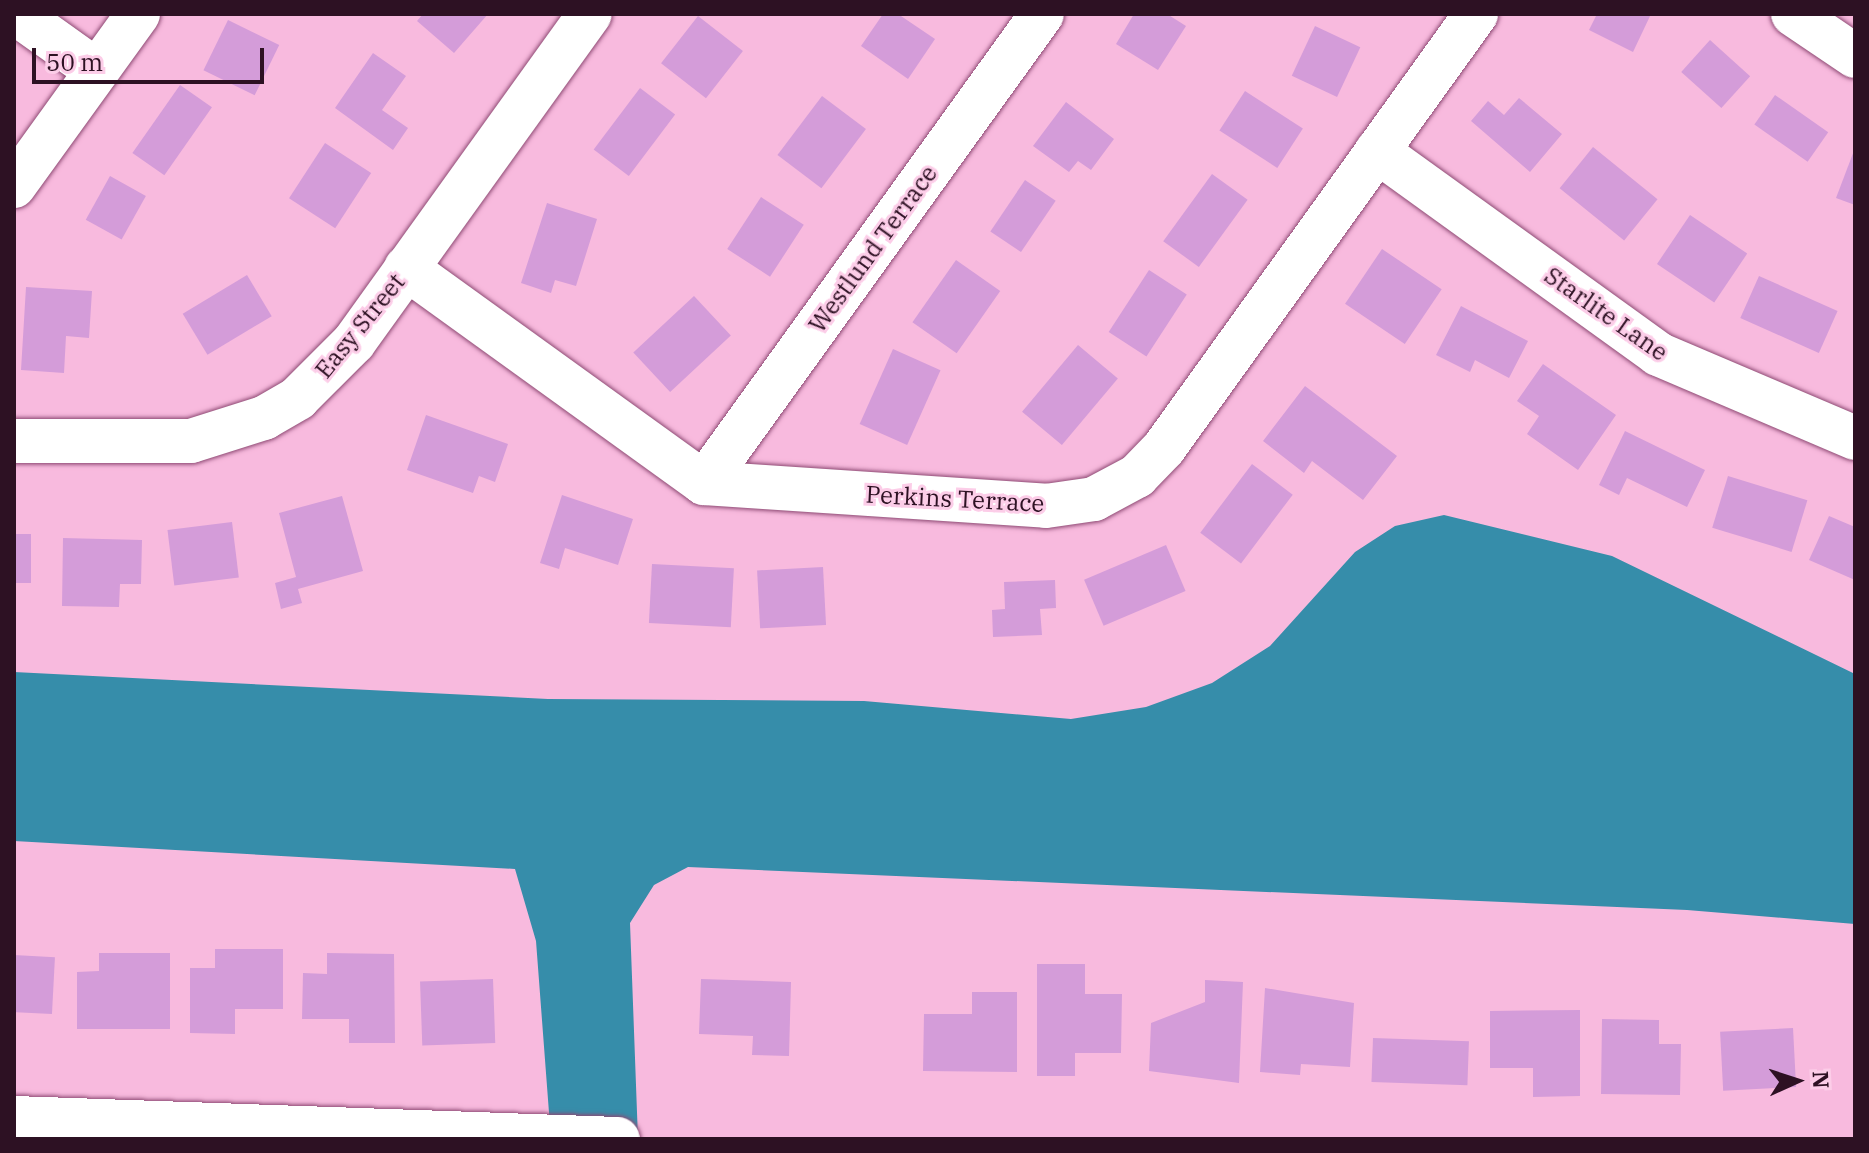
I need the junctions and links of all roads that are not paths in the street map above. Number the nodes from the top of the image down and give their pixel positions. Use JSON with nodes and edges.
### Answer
{"nodes":[{"id":1,"x":17,"y":14,"type":"edge"},
{"id":2,"x":138,"y":14,"type":"edge"},
{"id":3,"x":590,"y":14,"type":"edge"},
{"id":4,"x":1042,"y":14,"type":"edge"},
{"id":5,"x":1476,"y":14,"type":"edge"},
{"id":6,"x":1793,"y":14,"type":"edge"},
{"id":7,"x":1855,"y":56,"type":"edge"},
{"id":8,"x":97,"y":71,"type":"junction"},
{"id":9,"x":1377,"y":151,"type":"junction"},
{"id":10,"x":14,"y":186,"type":"edge"},
{"id":11,"x":406,"y":268,"type":"junction"},
{"id":12,"x":1855,"y":438,"type":"edge"},
{"id":13,"x":14,"y":441,"type":"edge"},
{"id":14,"x":704,"y":483,"type":"junction"},
{"id":15,"x":14,"y":1118,"type":"edge"},
{"id":16,"x":316,"y":1135,"type":"edge"},
{"id":17,"x":618,"y":1139,"type":"edge"}],
"edges":[{"from":1,"to":8,"type":"street"},
{"from":2,"to":8,"type":"street"},
{"from":3,"to":11,"type":"street","name":"Easy Street"},
{"from":4,"to":14,"type":"street","name":"Westlund Terrace"},
{"from":5,"to":9,"type":"street","name":"Perkins Terrace"},
{"from":6,"to":7,"type":"street"},
{"from":8,"to":10,"type":"street"},
{"from":9,"to":12,"type":"street","name":"Starlite Lane"},
{"from":9,"to":14,"type":"street","name":"Perkins Terrace"},
{"from":11,"to":13,"type":"street","name":"Easy Street"},
{"from":11,"to":14,"type":"street"},
{"from":15,"to":16,"type":"street"},
{"from":16,"to":17,"type":"street"}]}
